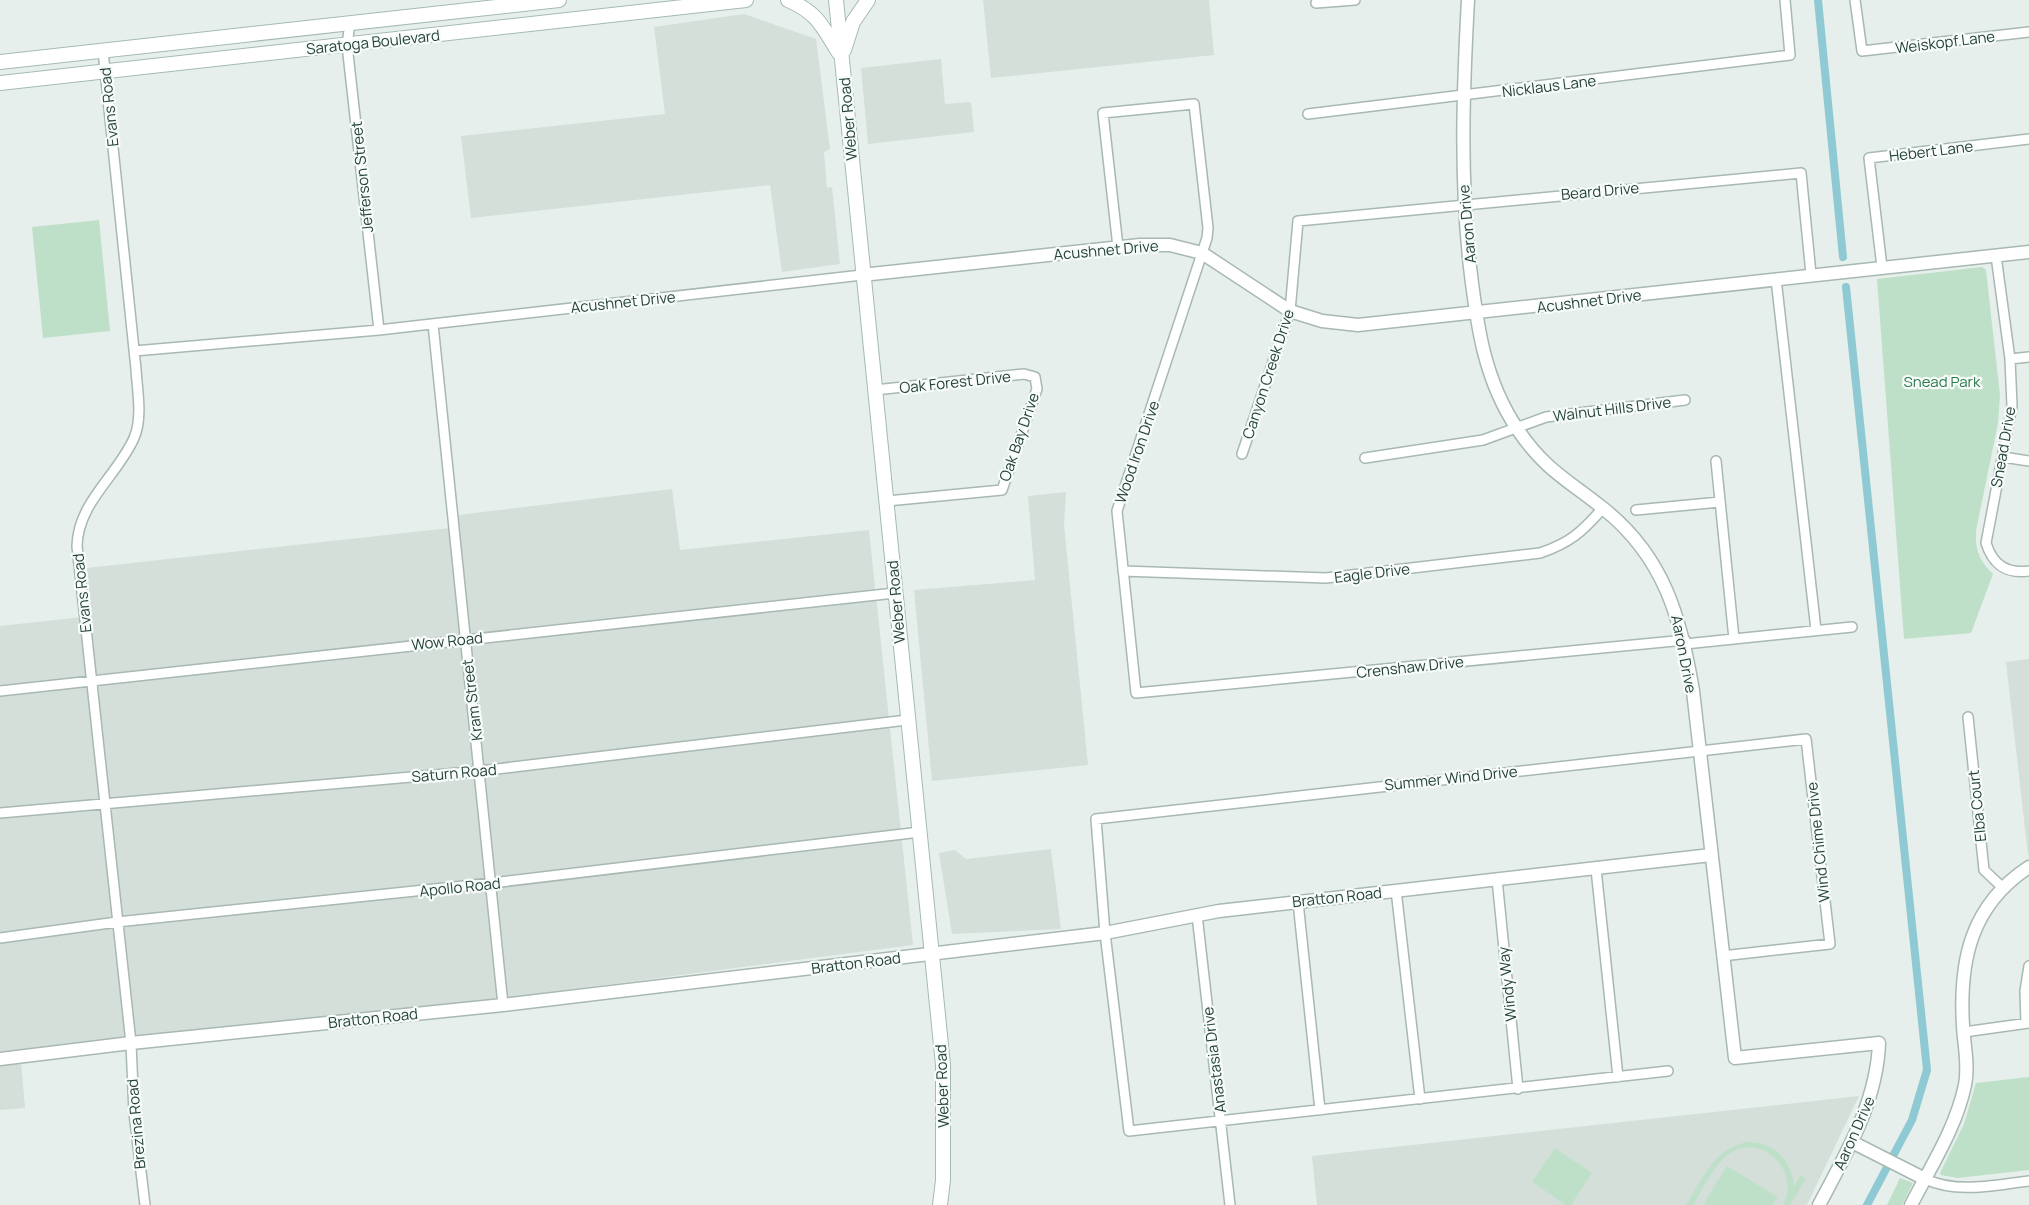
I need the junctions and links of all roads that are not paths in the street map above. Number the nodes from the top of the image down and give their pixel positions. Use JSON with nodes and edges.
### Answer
{"nodes":[{"id":1,"x":559,"y":0,"type":"edge"},
{"id":2,"x":746,"y":0,"type":"edge"},
{"id":3,"x":788,"y":0,"type":"edge"},
{"id":4,"x":836,"y":0,"type":"edge"},
{"id":5,"x":868,"y":0,"type":"edge"},
{"id":6,"x":1355,"y":0,"type":"edge"},
{"id":7,"x":1468,"y":0,"type":"edge"},
{"id":8,"x":1785,"y":0,"type":"edge"},
{"id":9,"x":1855,"y":0,"type":"edge"},
{"id":10,"x":1317,"y":3,"type":"dead end"},
{"id":11,"x":350,"y":23,"type":"junction"},
{"id":12,"x":2029,"y":32,"type":"edge"},
{"id":13,"x":347,"y":45,"type":"junction"},
{"id":14,"x":103,"y":51,"type":"junction"},
{"id":15,"x":842,"y":58,"type":"junction"},
{"id":16,"x":0,"y":62,"type":"edge"},
{"id":17,"x":105,"y":71,"type":"junction"},
{"id":18,"x":0,"y":83,"type":"edge"},
{"id":19,"x":1463,"y":97,"type":"junction"},
{"id":20,"x":1308,"y":114,"type":"dead end"},
{"id":21,"x":2029,"y":139,"type":"edge"},
{"id":22,"x":1463,"y":204,"type":"junction"},
{"id":23,"x":1298,"y":221,"type":"joint"},
{"id":24,"x":1118,"y":247,"type":"junction"},
{"id":25,"x":2029,"y":252,"type":"edge"},
{"id":26,"x":1202,"y":253,"type":"junction"},
{"id":27,"x":1996,"y":256,"type":"junction"},
{"id":28,"x":1882,"y":267,"type":"junction"},
{"id":29,"x":1811,"y":274,"type":"junction"},
{"id":30,"x":862,"y":275,"type":"junction"},
{"id":31,"x":1776,"y":279,"type":"junction"},
{"id":32,"x":1290,"y":311,"type":"junction"},
{"id":33,"x":1475,"y":314,"type":"junction"},
{"id":34,"x":433,"y":324,"type":"junction"},
{"id":35,"x":380,"y":330,"type":"junction"},
{"id":36,"x":134,"y":351,"type":"junction"},
{"id":37,"x":2029,"y":357,"type":"edge"},
{"id":38,"x":2010,"y":359,"type":"junction"},
{"id":39,"x":1035,"y":378,"type":"joint"},
{"id":40,"x":875,"y":390,"type":"junction"},
{"id":41,"x":1685,"y":400,"type":"dead end"},
{"id":42,"x":1516,"y":428,"type":"junction"},
{"id":43,"x":1242,"y":454,"type":"dead end"},
{"id":44,"x":2003,"y":457,"type":"junction"},
{"id":45,"x":1365,"y":458,"type":"dead end"},
{"id":46,"x":1716,"y":461,"type":"dead end"},
{"id":47,"x":2029,"y":461,"type":"edge"},
{"id":48,"x":887,"y":501,"type":"junction"},
{"id":49,"x":1720,"y":502,"type":"junction"},
{"id":50,"x":1603,"y":508,"type":"junction"},
{"id":51,"x":1636,"y":510,"type":"dead end"},
{"id":52,"x":1123,"y":571,"type":"junction"},
{"id":53,"x":2029,"y":571,"type":"edge"},
{"id":54,"x":895,"y":593,"type":"junction"},
{"id":55,"x":1852,"y":627,"type":"dead end"},
{"id":56,"x":1816,"y":630,"type":"junction"},
{"id":57,"x":465,"y":639,"type":"junction"},
{"id":58,"x":1734,"y":639,"type":"junction"},
{"id":59,"x":1685,"y":642,"type":"junction"},
{"id":60,"x":91,"y":681,"type":"junction"},
{"id":61,"x":0,"y":691,"type":"edge"},
{"id":62,"x":1136,"y":693,"type":"joint"},
{"id":63,"x":1968,"y":717,"type":"dead end"},
{"id":64,"x":906,"y":720,"type":"junction"},
{"id":65,"x":1806,"y":739,"type":"joint"},
{"id":66,"x":1699,"y":751,"type":"junction"},
{"id":67,"x":480,"y":771,"type":"junction"},
{"id":68,"x":104,"y":802,"type":"junction"},
{"id":69,"x":0,"y":813,"type":"edge"},
{"id":70,"x":920,"y":832,"type":"junction"},
{"id":71,"x":1711,"y":855,"type":"junction"},
{"id":72,"x":2029,"y":867,"type":"edge"},
{"id":73,"x":1596,"y":869,"type":"junction"},
{"id":74,"x":1497,"y":879,"type":"junction"},
{"id":75,"x":492,"y":884,"type":"junction"},
{"id":76,"x":2002,"y":887,"type":"junction"},
{"id":77,"x":1396,"y":890,"type":"junction"},
{"id":78,"x":1298,"y":902,"type":"junction"},
{"id":79,"x":1197,"y":915,"type":"junction"},
{"id":80,"x":117,"y":922,"type":"junction"},
{"id":81,"x":1106,"y":933,"type":"junction"},
{"id":82,"x":0,"y":938,"type":"edge"},
{"id":83,"x":932,"y":953,"type":"junction"},
{"id":84,"x":1722,"y":956,"type":"junction"},
{"id":85,"x":2029,"y":966,"type":"edge"},
{"id":86,"x":503,"y":1005,"type":"junction"},
{"id":87,"x":2028,"y":1023,"type":"edge"},
{"id":88,"x":1964,"y":1032,"type":"junction"},
{"id":89,"x":131,"y":1042,"type":"junction"},
{"id":90,"x":0,"y":1059,"type":"edge"},
{"id":91,"x":1668,"y":1071,"type":"dead end"},
{"id":92,"x":1618,"y":1077,"type":"junction"},
{"id":93,"x":1518,"y":1089,"type":"junction"},
{"id":94,"x":1420,"y":1099,"type":"junction"},
{"id":95,"x":1320,"y":1110,"type":"junction"},
{"id":96,"x":1221,"y":1121,"type":"junction"},
{"id":97,"x":1852,"y":1142,"type":"junction"},
{"id":98,"x":1924,"y":1179,"type":"junction"},
{"id":99,"x":2029,"y":1180,"type":"edge"},
{"id":100,"x":145,"y":1205,"type":"edge"},
{"id":101,"x":940,"y":1205,"type":"edge"},
{"id":102,"x":1230,"y":1205,"type":"edge"},
{"id":103,"x":1819,"y":1205,"type":"edge"},
{"id":104,"x":1911,"y":1205,"type":"edge"}],
"edges":[{"from":1,"to":11,"type":"main road","name":"Saratoga Boulevard"},
{"from":2,"to":13,"type":"main road","name":"Saratoga Boulevard"},
{"from":3,"to":15,"type":"main road"},
{"from":4,"to":15,"type":"main road","name":"Weber Road"},
{"from":5,"to":15,"type":"main road"},
{"from":6,"to":10,"type":"street"},
{"from":7,"to":19,"type":"street","name":"Aaron Drive"},
{"from":8,"to":19,"type":"street","name":"Nicklaus Lane"},
{"from":9,"to":12,"type":"street","name":"Weiskopf Lane"},
{"from":11,"to":13,"type":"street","name":"Jefferson Street"},
{"from":11,"to":14,"type":"main road","name":"Saratoga Boulevard"},
{"from":13,"to":17,"type":"main road","name":"Saratoga Boulevard"},
{"from":13,"to":35,"type":"street","name":"Jefferson Street"},
{"from":14,"to":16,"type":"main road","name":"Saratoga Boulevard"},
{"from":14,"to":17,"type":"street","name":"Evans Road"},
{"from":15,"to":30,"type":"main road","name":"Weber Road"},
{"from":17,"to":18,"type":"main road","name":"Saratoga Boulevard"},
{"from":17,"to":36,"type":"street","name":"Evans Road"},
{"from":19,"to":20,"type":"street","name":"Nicklaus Lane"},
{"from":19,"to":22,"type":"street","name":"Aaron Drive"},
{"from":21,"to":28,"type":"street","name":"Hebert Lane"},
{"from":22,"to":23,"type":"street","name":"Beard Drive"},
{"from":22,"to":29,"type":"street","name":"Beard Drive"},
{"from":22,"to":33,"type":"street","name":"Aaron Drive"},
{"from":23,"to":32,"type":"street","name":"Canyon Creek Drive"},
{"from":24,"to":26,"type":"street","name":"Acushnet Drive"},
{"from":24,"to":26,"type":"street","name":"Wood Iron Drive"},
{"from":24,"to":30,"type":"street","name":"Acushnet Drive"},
{"from":25,"to":27,"type":"street","name":"Acushnet Drive"},
{"from":26,"to":32,"type":"street","name":"Acushnet Drive"},
{"from":26,"to":52,"type":"street","name":"Wood Iron Drive"},
{"from":27,"to":28,"type":"street","name":"Acushnet Drive"},
{"from":27,"to":38,"type":"street","name":"Snead Drive"},
{"from":28,"to":29,"type":"street","name":"Acushnet Drive"},
{"from":29,"to":31,"type":"street","name":"Acushnet Drive"},
{"from":30,"to":34,"type":"street","name":"Acushnet Drive"},
{"from":30,"to":40,"type":"main road","name":"Weber Road"},
{"from":31,"to":33,"type":"street","name":"Acushnet Drive"},
{"from":31,"to":56,"type":"street"},
{"from":32,"to":33,"type":"street","name":"Acushnet Drive"},
{"from":32,"to":43,"type":"street","name":"Canyon Creek Drive"},
{"from":33,"to":42,"type":"street","name":"Aaron Drive"},
{"from":34,"to":35,"type":"street","name":"Acushnet Drive"},
{"from":34,"to":57,"type":"street","name":"Kram Street"},
{"from":35,"to":36,"type":"street","name":"Acushnet Drive"},
{"from":36,"to":60,"type":"street","name":"Evans Road"},
{"from":37,"to":38,"type":"street"},
{"from":38,"to":44,"type":"street","name":"Snead Drive"},
{"from":39,"to":40,"type":"street","name":"Oak Forest Drive"},
{"from":39,"to":48,"type":"street","name":"Oak Bay Drive"},
{"from":40,"to":48,"type":"main road","name":"Weber Road"},
{"from":41,"to":42,"type":"street","name":"Walnut Hills Drive"},
{"from":42,"to":45,"type":"street","name":"Walnut Hills Drive"},
{"from":42,"to":50,"type":"street","name":"Aaron Drive"},
{"from":44,"to":47,"type":"street"},
{"from":44,"to":53,"type":"street","name":"Snead Drive"},
{"from":46,"to":49,"type":"street"},
{"from":48,"to":54,"type":"main road","name":"Weber Road"},
{"from":49,"to":51,"type":"street"},
{"from":49,"to":58,"type":"street"},
{"from":50,"to":52,"type":"street","name":"Eagle Drive"},
{"from":50,"to":59,"type":"street","name":"Aaron Drive"},
{"from":52,"to":62,"type":"street","name":"Wood Iron Drive"},
{"from":54,"to":57,"type":"street","name":"Wow Road"},
{"from":54,"to":64,"type":"main road","name":"Weber Road"},
{"from":55,"to":56,"type":"street","name":"Crenshaw Drive"},
{"from":56,"to":58,"type":"street","name":"Crenshaw Drive"},
{"from":57,"to":60,"type":"street","name":"Wow Road"},
{"from":57,"to":67,"type":"street","name":"Kram Street"},
{"from":58,"to":59,"type":"street","name":"Crenshaw Drive"},
{"from":59,"to":62,"type":"street","name":"Crenshaw Drive"},
{"from":59,"to":66,"type":"street","name":"Aaron Drive"},
{"from":60,"to":61,"type":"street","name":"Wow Road"},
{"from":60,"to":68,"type":"street","name":"Evans Road"},
{"from":63,"to":76,"type":"street","name":"Elba Court"},
{"from":64,"to":67,"type":"street","name":"Saturn Road"},
{"from":64,"to":70,"type":"main road","name":"Weber Road"},
{"from":65,"to":66,"type":"street","name":"Summer Wind Drive"},
{"from":65,"to":84,"type":"street","name":"Wind Chime Drive"},
{"from":66,"to":71,"type":"street","name":"Aaron Drive"},
{"from":66,"to":81,"type":"street","name":"Summer Wind Drive"},
{"from":67,"to":68,"type":"street","name":"Saturn Road"},
{"from":67,"to":75,"type":"street","name":"Kram Street"},
{"from":68,"to":69,"type":"street","name":"Saturn Road"},
{"from":68,"to":80,"type":"street","name":"Evans Road"},
{"from":70,"to":75,"type":"street","name":"Apollo Road"},
{"from":70,"to":83,"type":"main road","name":"Weber Road"},
{"from":71,"to":73,"type":"street","name":"Bratton Road"},
{"from":71,"to":84,"type":"street","name":"Aaron Drive"},
{"from":72,"to":76,"type":"street"},
{"from":73,"to":74,"type":"street","name":"Bratton Road"},
{"from":73,"to":92,"type":"street"},
{"from":74,"to":77,"type":"street","name":"Bratton Road"},
{"from":74,"to":93,"type":"street","name":"Windy Way"},
{"from":75,"to":80,"type":"street","name":"Apollo Road"},
{"from":75,"to":86,"type":"street","name":"Kram Street"},
{"from":76,"to":88,"type":"street"},
{"from":77,"to":78,"type":"street","name":"Bratton Road"},
{"from":77,"to":94,"type":"street"},
{"from":78,"to":79,"type":"street","name":"Bratton Road"},
{"from":78,"to":95,"type":"street"},
{"from":79,"to":81,"type":"street","name":"Bratton Road"},
{"from":79,"to":96,"type":"street","name":"Anastasia Drive"},
{"from":80,"to":82,"type":"street","name":"Apollo Road"},
{"from":80,"to":89,"type":"street","name":"Evans Road"},
{"from":81,"to":83,"type":"street","name":"Bratton Road"},
{"from":81,"to":96,"type":"street"},
{"from":83,"to":86,"type":"street","name":"Bratton Road"},
{"from":83,"to":101,"type":"main road","name":"Weber Road"},
{"from":84,"to":97,"type":"street","name":"Aaron Drive"},
{"from":85,"to":87,"type":"street"},
{"from":86,"to":89,"type":"street","name":"Bratton Road"},
{"from":87,"to":88,"type":"street"},
{"from":88,"to":98,"type":"street"},
{"from":89,"to":90,"type":"street","name":"Bratton Road"},
{"from":89,"to":100,"type":"street","name":"Brezina Road"},
{"from":91,"to":92,"type":"street"},
{"from":92,"to":93,"type":"street"},
{"from":93,"to":94,"type":"street"},
{"from":94,"to":95,"type":"street"},
{"from":95,"to":96,"type":"street"},
{"from":96,"to":102,"type":"street","name":"Anastasia Drive"},
{"from":97,"to":98,"type":"street"},
{"from":97,"to":103,"type":"street","name":"Aaron Drive"},
{"from":98,"to":99,"type":"street"},
{"from":98,"to":104,"type":"street"}]}
